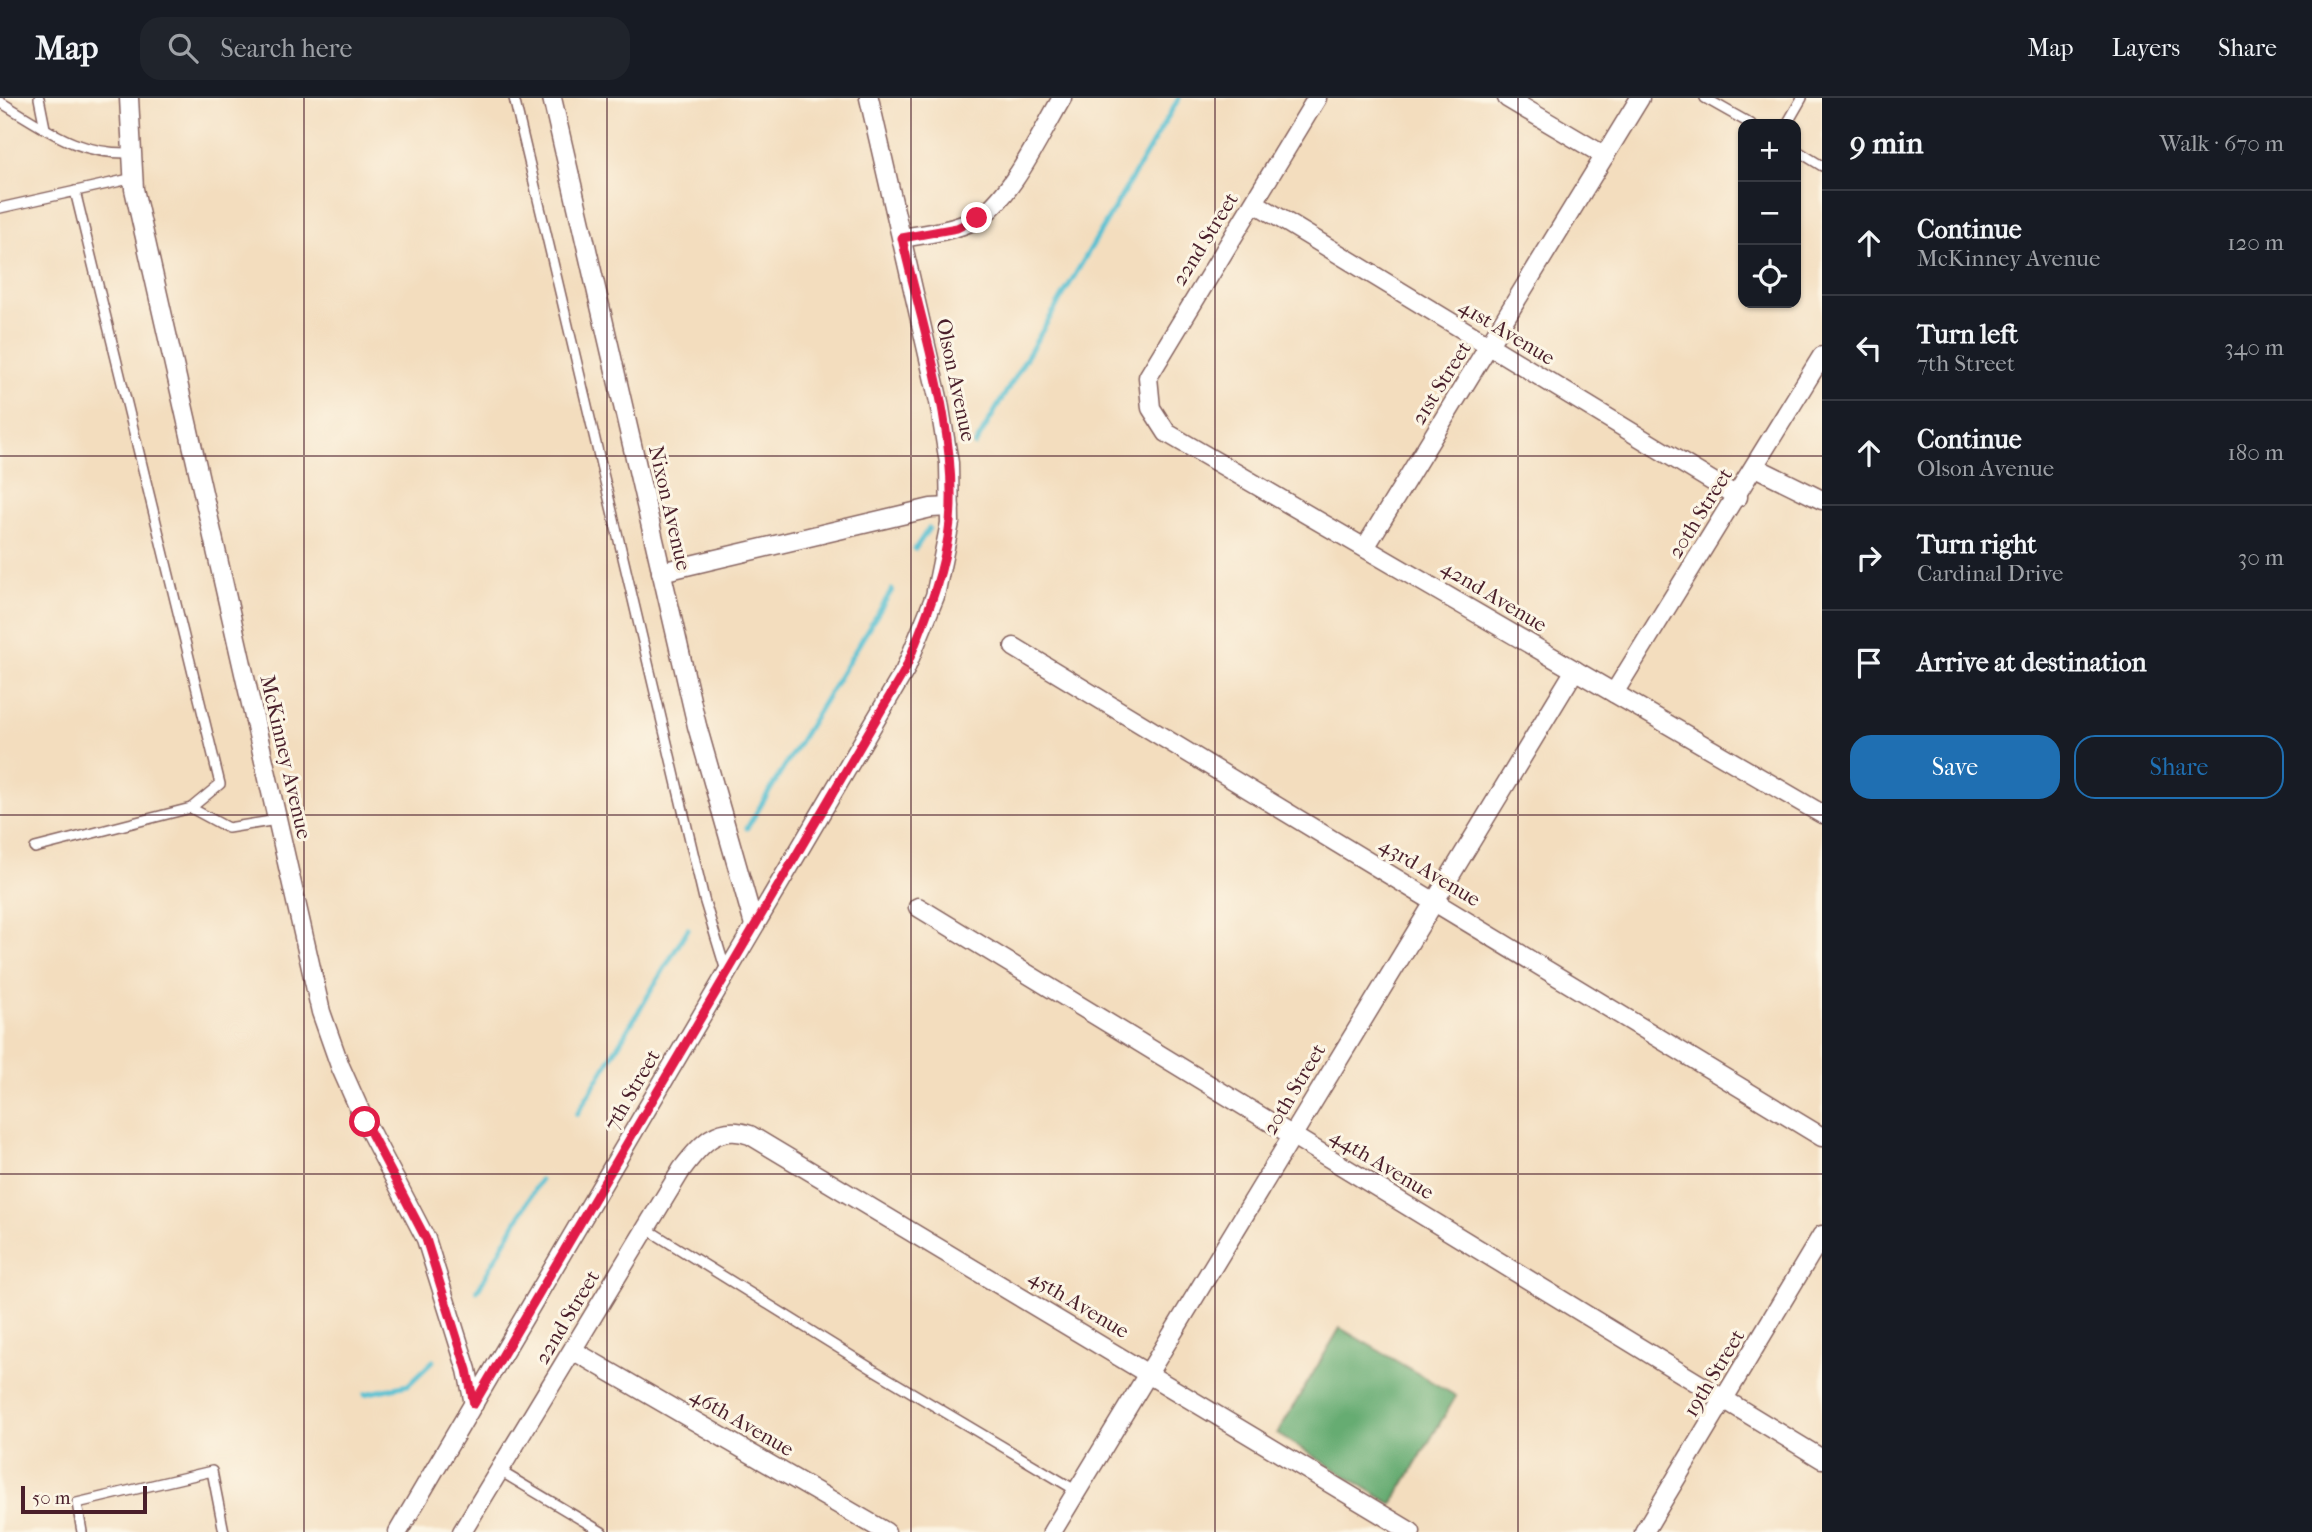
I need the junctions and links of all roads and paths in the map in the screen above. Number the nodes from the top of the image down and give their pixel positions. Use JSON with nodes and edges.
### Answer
{"nodes":[{"id":1,"x":40,"y":98,"type":"edge"},
{"id":2,"x":129,"y":98,"type":"edge"},
{"id":3,"x":514,"y":98,"type":"edge"},
{"id":4,"x":552,"y":98,"type":"edge"},
{"id":5,"x":869,"y":98,"type":"edge"},
{"id":6,"x":1062,"y":98,"type":"edge"},
{"id":7,"x":1317,"y":98,"type":"edge"},
{"id":8,"x":1507,"y":98,"type":"edge"},
{"id":9,"x":1640,"y":98,"type":"edge"},
{"id":10,"x":1705,"y":98,"type":"edge"},
{"id":11,"x":1802,"y":98,"type":"edge"},
{"id":12,"x":0,"y":102,"type":"edge"},
{"id":13,"x":1742,"y":119,"type":"edge"},
{"id":14,"x":1790,"y":119,"type":"edge"},
{"id":15,"x":45,"y":128,"type":"junction"},
{"id":16,"x":132,"y":153,"type":"junction"},
{"id":17,"x":1801,"y":153,"type":"edge"},
{"id":18,"x":1605,"y":156,"type":"junction"},
{"id":19,"x":1822,"y":166,"type":"edge"},
{"id":20,"x":134,"y":178,"type":"junction"},
{"id":21,"x":75,"y":191,"type":"junction"},
{"id":22,"x":1255,"y":203,"type":"junction"},
{"id":23,"x":0,"y":208,"type":"edge"},
{"id":24,"x":902,"y":238,"type":"junction"},
{"id":25,"x":1490,"y":348,"type":"junction"},
{"id":26,"x":1822,"y":356,"type":"edge"},
{"id":27,"x":1151,"y":408,"type":"joint"},
{"id":28,"x":1755,"y":467,"type":"junction"},
{"id":29,"x":1738,"y":496,"type":"junction"},
{"id":30,"x":1822,"y":500,"type":"edge"},
{"id":31,"x":950,"y":507,"type":"junction"},
{"id":32,"x":1366,"y":546,"type":"junction"},
{"id":33,"x":661,"y":572,"type":"junction"},
{"id":34,"x":1014,"y":647,"type":"dead end"},
{"id":35,"x":905,"y":670,"type":"joint"},
{"id":36,"x":1575,"y":670,"type":"junction"},
{"id":37,"x":1614,"y":693,"type":"junction"},
{"id":38,"x":191,"y":808,"type":"junction"},
{"id":39,"x":1822,"y":814,"type":"edge"},
{"id":40,"x":277,"y":820,"type":"junction"},
{"id":41,"x":35,"y":848,"type":"dead end"},
{"id":42,"x":1434,"y":901,"type":"junction"},
{"id":43,"x":918,"y":907,"type":"dead end"},
{"id":44,"x":754,"y":925,"type":"junction"},
{"id":45,"x":726,"y":972,"type":"junction"},
{"id":46,"x":719,"y":1133,"type":"joint"},
{"id":47,"x":1292,"y":1137,"type":"junction"},
{"id":48,"x":1822,"y":1137,"type":"edge"},
{"id":49,"x":647,"y":1228,"type":"junction"},
{"id":50,"x":1822,"y":1236,"type":"edge"},
{"id":51,"x":574,"y":1351,"type":"junction"},
{"id":52,"x":1150,"y":1373,"type":"junction"},
{"id":53,"x":1726,"y":1399,"type":"junction"},
{"id":54,"x":474,"y":1404,"type":"junction"},
{"id":55,"x":1822,"y":1459,"type":"edge"},
{"id":56,"x":499,"y":1471,"type":"junction"},
{"id":57,"x":1077,"y":1491,"type":"junction"},
{"id":58,"x":82,"y":1532,"type":"edge"},
{"id":59,"x":224,"y":1532,"type":"edge"},
{"id":60,"x":398,"y":1532,"type":"edge"},
{"id":61,"x":462,"y":1532,"type":"edge"},
{"id":62,"x":602,"y":1532,"type":"edge"},
{"id":63,"x":886,"y":1532,"type":"edge"},
{"id":64,"x":1052,"y":1532,"type":"edge"},
{"id":65,"x":1411,"y":1532,"type":"edge"},
{"id":66,"x":1644,"y":1532,"type":"edge"}],
"edges":[{"from":1,"to":15,"type":"lane"},
{"from":2,"to":16,"type":"street","name":"McKinney Avenue"},
{"from":3,"to":45,"type":"lane"},
{"from":4,"to":33,"type":"street","name":"Nixon Avenue"},
{"from":5,"to":24,"type":"street","name":"Olson Avenue"},
{"from":6,"to":24,"type":"street"},
{"from":7,"to":22,"type":"street","name":"22nd Street"},
{"from":8,"to":18,"type":"street"},
{"from":9,"to":18,"type":"street","name":"21st Street"},
{"from":10,"to":13,"type":"lane"},
{"from":11,"to":14,"type":"lane"},
{"from":12,"to":15,"type":"lane"},
{"from":15,"to":16,"type":"lane"},
{"from":16,"to":20,"type":"street","name":"McKinney Avenue"},
{"from":17,"to":19,"type":"lane"},
{"from":18,"to":25,"type":"street","name":"21st Street"},
{"from":20,"to":21,"type":"lane"},
{"from":20,"to":40,"type":"street","name":"McKinney Avenue"},
{"from":21,"to":23,"type":"lane"},
{"from":21,"to":38,"type":"lane"},
{"from":22,"to":25,"type":"street","name":"41st Avenue"},
{"from":22,"to":27,"type":"street","name":"22nd Street"},
{"from":24,"to":31,"type":"street","name":"Olson Avenue"},
{"from":25,"to":29,"type":"street","name":"41st Avenue"},
{"from":25,"to":32,"type":"street","name":"21st Street"},
{"from":26,"to":28,"type":"street","name":"20th Street"},
{"from":27,"to":32,"type":"street","name":"42nd Avenue"},
{"from":28,"to":29,"type":"street","name":"20th Street"},
{"from":28,"to":30,"type":"street"},
{"from":29,"to":37,"type":"street","name":"20th Street"},
{"from":31,"to":33,"type":"street"},
{"from":31,"to":35,"type":"street","name":"Olson Avenue"},
{"from":32,"to":36,"type":"street","name":"42nd Avenue"},
{"from":33,"to":44,"type":"street","name":"Nixon Avenue"},
{"from":34,"to":42,"type":"street","name":"43rd Avenue"},
{"from":35,"to":44,"type":"street","name":"7th Street"},
{"from":36,"to":37,"type":"street","name":"42nd Avenue"},
{"from":36,"to":42,"type":"street","name":"20th Street"},
{"from":37,"to":39,"type":"street","name":"42nd Avenue"},
{"from":38,"to":40,"type":"lane"},
{"from":38,"to":41,"type":"lane"},
{"from":40,"to":54,"type":"street","name":"McKinney Avenue"},
{"from":42,"to":47,"type":"street","name":"20th Street"},
{"from":42,"to":48,"type":"street","name":"43rd Avenue"},
{"from":43,"to":47,"type":"street","name":"44th Avenue"},
{"from":44,"to":45,"type":"street","name":"7th Street"},
{"from":45,"to":54,"type":"street","name":"7th Street"},
{"from":46,"to":49,"type":"street","name":"22nd Street"},
{"from":46,"to":52,"type":"street","name":"45th Avenue"},
{"from":47,"to":52,"type":"street","name":"20th Street"},
{"from":47,"to":53,"type":"street","name":"44th Avenue"},
{"from":49,"to":51,"type":"street","name":"22nd Street"},
{"from":49,"to":57,"type":"lane"},
{"from":50,"to":53,"type":"street","name":"19th Street"},
{"from":51,"to":56,"type":"street","name":"22nd Street"},
{"from":51,"to":63,"type":"street","name":"46th Avenue"},
{"from":52,"to":57,"type":"street","name":"20th Street"},
{"from":52,"to":65,"type":"street","name":"45th Avenue"},
{"from":53,"to":55,"type":"street","name":"44th Avenue"},
{"from":53,"to":66,"type":"street","name":"19th Street"},
{"from":54,"to":60,"type":"street","name":"7th Street"},
{"from":56,"to":61,"type":"street","name":"22nd Street"},
{"from":56,"to":62,"type":"lane"},
{"from":57,"to":64,"type":"street","name":"20th Street"},
{"from":58,"to":59,"type":"lane"}]}
